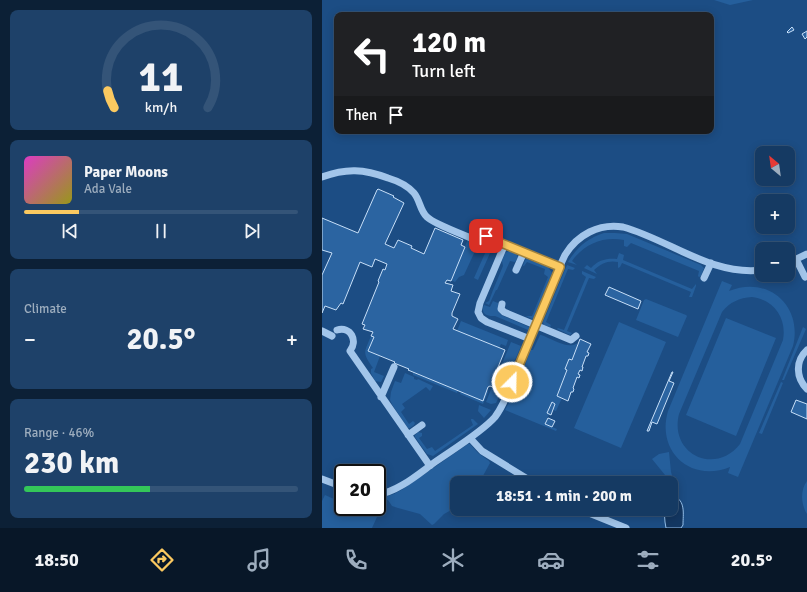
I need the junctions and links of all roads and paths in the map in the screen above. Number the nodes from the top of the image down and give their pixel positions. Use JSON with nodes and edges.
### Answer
{"nodes":[{"id":1,"x":322,"y":177,"type":"edge"},
{"id":2,"x":505,"y":244,"type":"junction"},
{"id":3,"x":524,"y":252,"type":"junction"},
{"id":4,"x":807,"y":254,"type":"edge"},
{"id":5,"x":796,"y":259,"type":"joint"},
{"id":6,"x":710,"y":263,"type":"junction"},
{"id":7,"x":560,"y":267,"type":"junction"},
{"id":8,"x":516,"y":270,"type":"dead end"},
{"id":9,"x":755,"y":270,"type":"edge"},
{"id":10,"x":704,"y":278,"type":"dead end"},
{"id":11,"x":805,"y":278,"type":"dead end"},
{"id":12,"x":502,"y":304,"type":"dead end"},
{"id":13,"x":536,"y":326,"type":"junction"},
{"id":14,"x":322,"y":331,"type":"edge"},
{"id":15,"x":576,"y":336,"type":"dead end"},
{"id":16,"x":530,"y":339,"type":"junction"},
{"id":17,"x":807,"y":350,"type":"edge"},
{"id":18,"x":394,"y":367,"type":"dead end"},
{"id":19,"x":807,"y":389,"type":"edge"},
{"id":20,"x":381,"y":397,"type":"junction"},
{"id":21,"x":422,"y":425,"type":"dead end"},
{"id":22,"x":408,"y":435,"type":"junction"},
{"id":23,"x":470,"y":438,"type":"junction"},
{"id":24,"x":430,"y":466,"type":"junction"},
{"id":25,"x":523,"y":476,"type":"edge"},
{"id":26,"x":322,"y":479,"type":"edge"},
{"id":27,"x":334,"y":484,"type":"edge"},
{"id":28,"x":386,"y":492,"type":"edge"},
{"id":29,"x":593,"y":516,"type":"edge"},
{"id":30,"x":626,"y":528,"type":"edge"}],
"edges":[{"from":1,"to":2,"type":"street"},
{"from":2,"to":3,"type":"street"},
{"from":2,"to":16,"type":"street"},
{"from":3,"to":7,"type":"street"},
{"from":3,"to":8,"type":"street"},
{"from":4,"to":5,"type":"street"},
{"from":5,"to":11,"type":"street"},
{"from":6,"to":7,"type":"street"},
{"from":6,"to":9,"type":"street"},
{"from":6,"to":10,"type":"street"},
{"from":7,"to":13,"type":"street"},
{"from":12,"to":13,"type":"street"},
{"from":13,"to":15,"type":"street"},
{"from":13,"to":16,"type":"street"},
{"from":14,"to":20,"type":"street"},
{"from":16,"to":23,"type":"street"},
{"from":17,"to":19,"type":"street"},
{"from":18,"to":20,"type":"street"},
{"from":20,"to":22,"type":"street"},
{"from":21,"to":22,"type":"street"},
{"from":22,"to":24,"type":"street"},
{"from":23,"to":24,"type":"street"},
{"from":23,"to":25,"type":"street"},
{"from":24,"to":28,"type":"street"},
{"from":26,"to":27,"type":"street"},
{"from":29,"to":30,"type":"street"}]}
